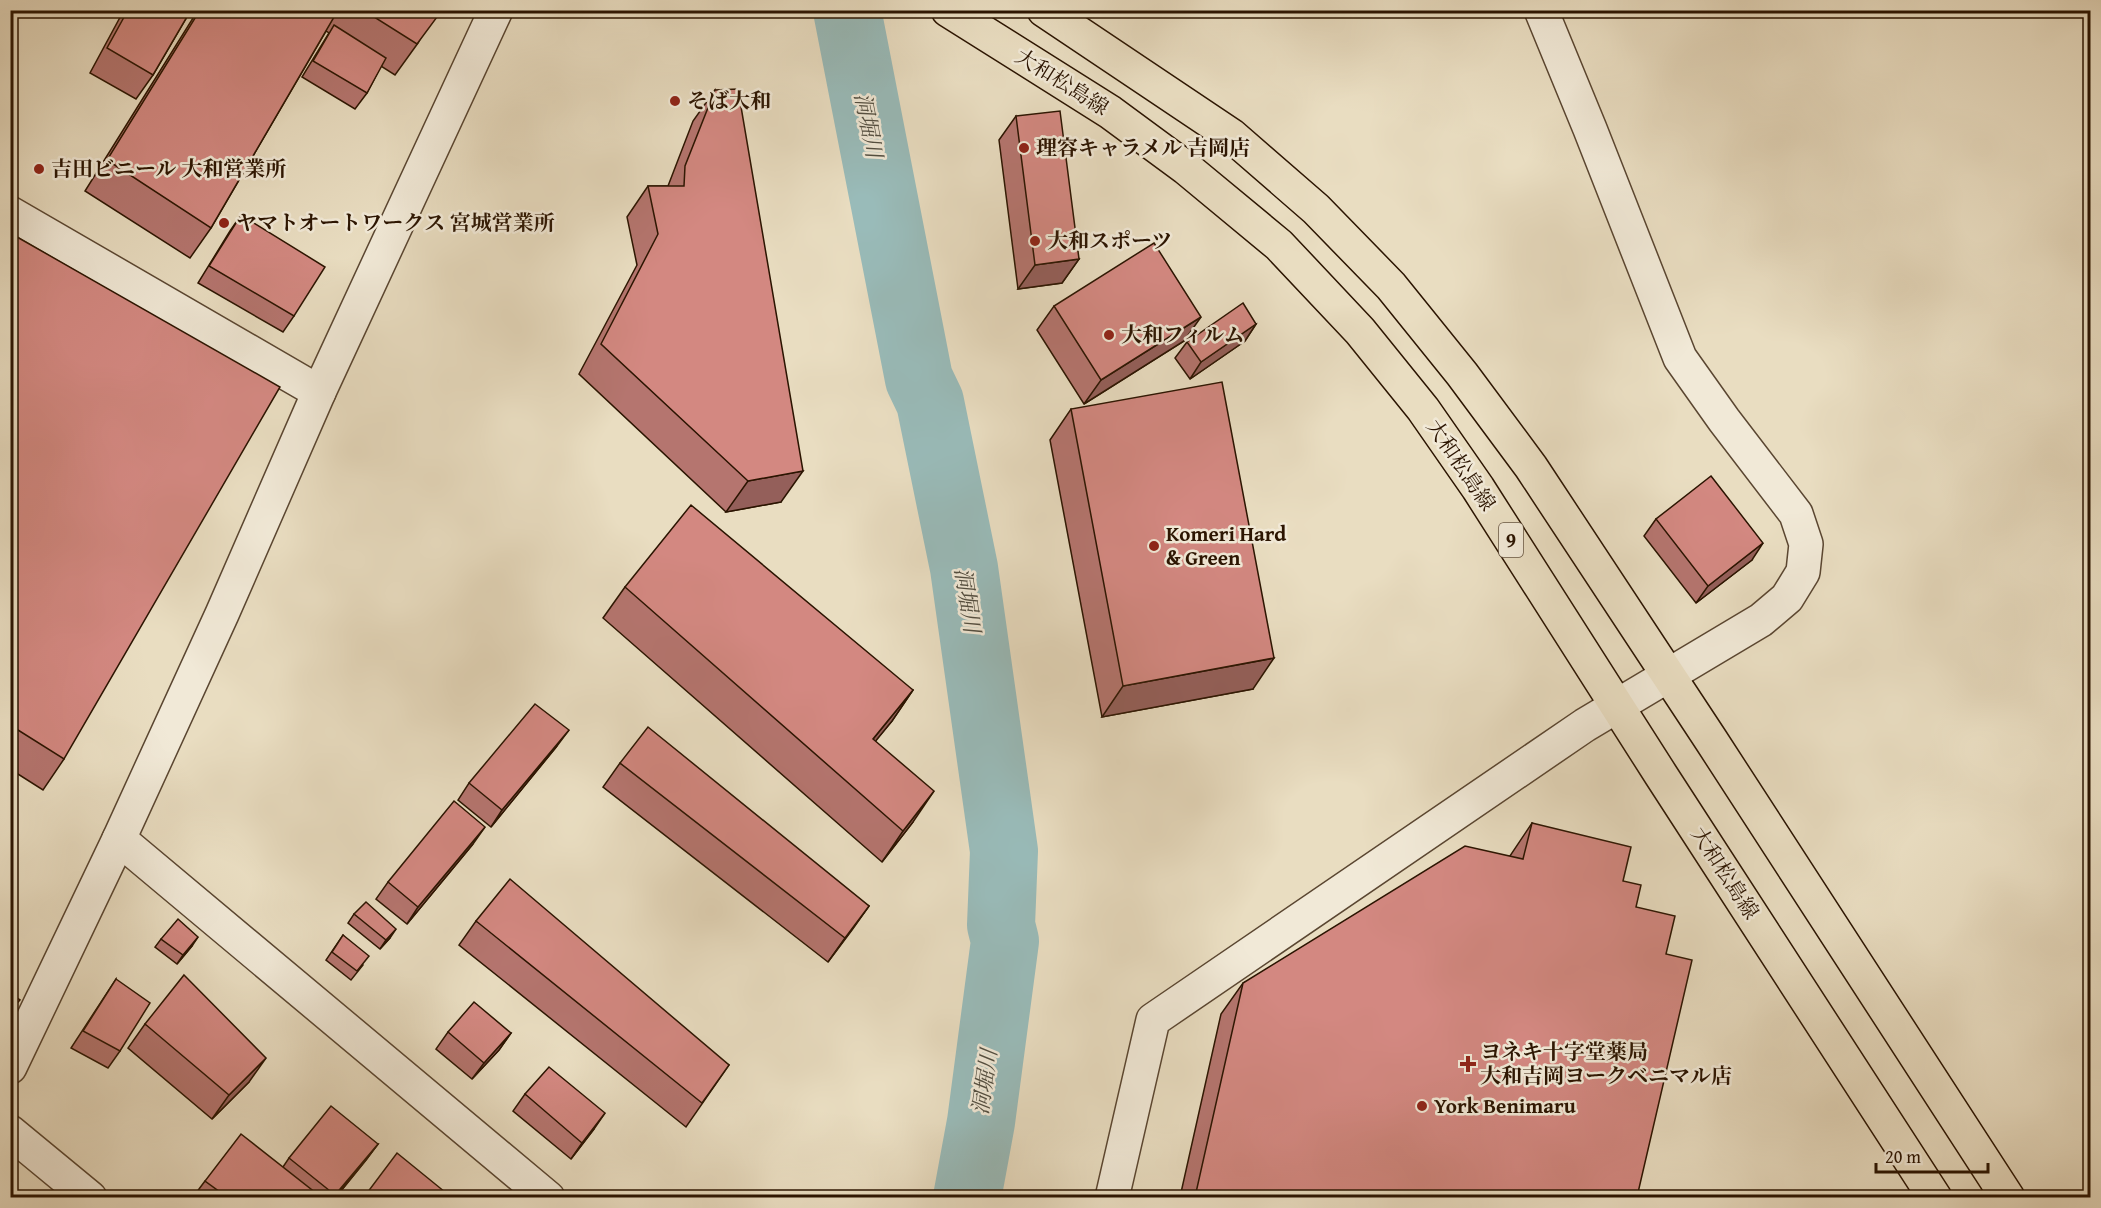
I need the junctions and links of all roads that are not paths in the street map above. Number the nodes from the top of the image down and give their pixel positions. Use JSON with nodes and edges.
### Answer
{"nodes":[{"id":1,"x":496,"y":10,"type":"edge"},
{"id":2,"x":948,"y":10,"type":"edge"},
{"id":3,"x":1044,"y":10,"type":"edge"},
{"id":4,"x":1541,"y":10,"type":"edge"},
{"id":5,"x":10,"y":213,"type":"edge"},
{"id":6,"x":319,"y":392,"type":"junction"},
{"id":7,"x":1668,"y":676,"type":"junction"},
{"id":8,"x":1616,"y":705,"type":"junction"},
{"id":9,"x":119,"y":839,"type":"junction"},
{"id":10,"x":10,"y":1067,"type":"edge"},
{"id":11,"x":10,"y":1132,"type":"edge"},
{"id":12,"x":90,"y":1197,"type":"edge"},
{"id":13,"x":548,"y":1197,"type":"edge"},
{"id":14,"x":1112,"y":1197,"type":"edge"},
{"id":15,"x":1935,"y":1197,"type":"edge"},
{"id":16,"x":2008,"y":1197,"type":"edge"}],
"edges":[{"from":1,"to":6,"type":"street"},
{"from":2,"to":8,"type":"main road","name":"大和松島線","number":"9"},
{"from":3,"to":7,"type":"main road"},
{"from":4,"to":7,"type":"street"},
{"from":5,"to":6,"type":"street"},
{"from":6,"to":9,"type":"street"},
{"from":7,"to":8,"type":"street"},
{"from":7,"to":16,"type":"main road"},
{"from":8,"to":14,"type":"street"},
{"from":8,"to":15,"type":"main road","name":"大和松島線","number":"9"},
{"from":9,"to":10,"type":"street"},
{"from":9,"to":13,"type":"street"},
{"from":11,"to":12,"type":"street"}]}
